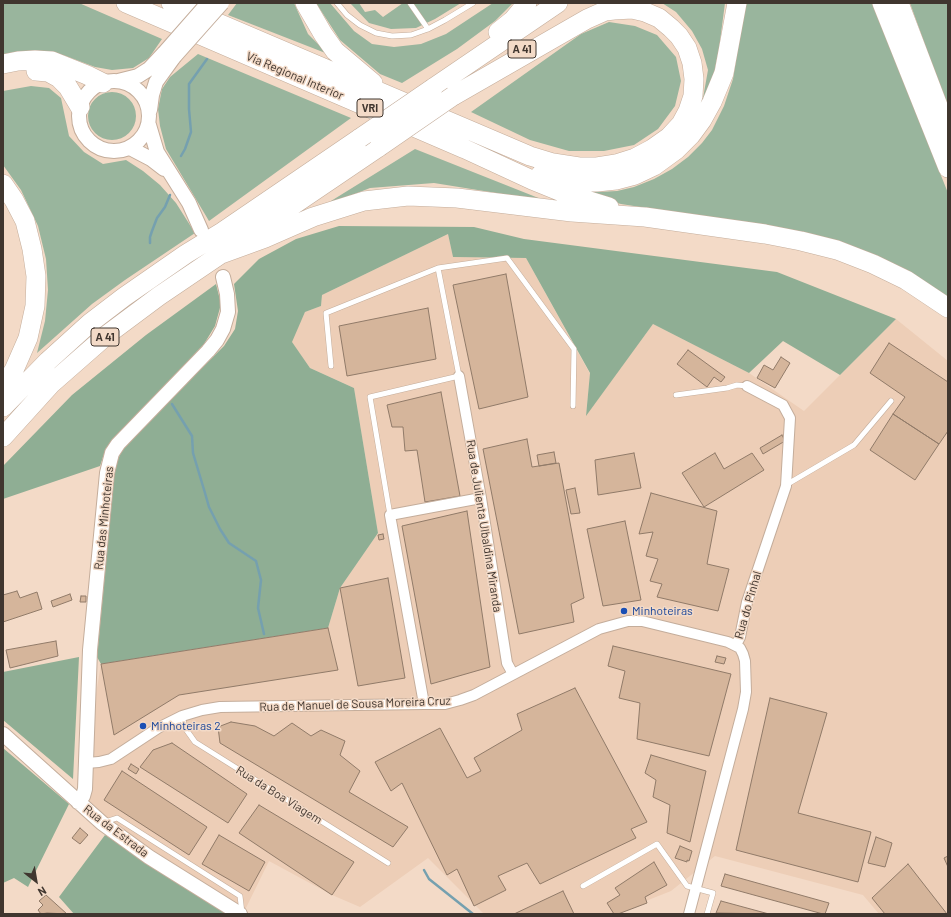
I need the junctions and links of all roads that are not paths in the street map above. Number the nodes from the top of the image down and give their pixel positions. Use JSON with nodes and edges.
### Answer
{"nodes":[{"id":1,"x":126,"y":3,"type":"edge"},
{"id":2,"x":171,"y":3,"type":"edge"},
{"id":3,"x":208,"y":3,"type":"edge"},
{"id":4,"x":222,"y":3,"type":"edge"},
{"id":5,"x":305,"y":3,"type":"edge"},
{"id":6,"x":336,"y":3,"type":"edge"},
{"id":7,"x":410,"y":3,"type":"edge"},
{"id":8,"x":473,"y":3,"type":"edge"},
{"id":9,"x":527,"y":3,"type":"edge"},
{"id":10,"x":558,"y":3,"type":"edge"},
{"id":11,"x":592,"y":3,"type":"edge"},
{"id":12,"x":736,"y":3,"type":"edge"},
{"id":13,"x":882,"y":3,"type":"edge"},
{"id":14,"x":899,"y":3,"type":"edge"},
{"id":15,"x":428,"y":29,"type":"junction"},
{"id":16,"x":169,"y":55,"type":"junction"},
{"id":17,"x":3,"y":64,"type":"edge"},
{"id":18,"x":3,"y":74,"type":"edge"},
{"id":19,"x":110,"y":82,"type":"junction"},
{"id":20,"x":443,"y":89,"type":"junction"},
{"id":21,"x":392,"y":97,"type":"junction"},
{"id":22,"x":80,"y":107,"type":"junction"},
{"id":23,"x":149,"y":120,"type":"junction"},
{"id":24,"x":948,"y":132,"type":"edge"},
{"id":25,"x":130,"y":148,"type":"junction"},
{"id":26,"x":465,"y":149,"type":"junction"},
{"id":27,"x":948,"y":168,"type":"edge"},
{"id":28,"x":170,"y":175,"type":"junction"},
{"id":29,"x":3,"y":184,"type":"edge"},
{"id":30,"x":646,"y":217,"type":"junction"},
{"id":31,"x":201,"y":230,"type":"dead end"},
{"id":32,"x":220,"y":254,"type":"junction"},
{"id":33,"x":438,"y":268,"type":"junction"},
{"id":34,"x":223,"y":277,"type":"dead end"},
{"id":35,"x":948,"y":308,"type":"edge"},
{"id":36,"x":331,"y":366,"type":"dead end"},
{"id":37,"x":459,"y":376,"type":"junction"},
{"id":38,"x":747,"y":386,"type":"joint"},
{"id":39,"x":3,"y":387,"type":"edge"},
{"id":40,"x":676,"y":395,"type":"dead end"},
{"id":41,"x":892,"y":401,"type":"dead end"},
{"id":42,"x":573,"y":406,"type":"dead end"},
{"id":43,"x":3,"y":407,"type":"edge"},
{"id":44,"x":3,"y":436,"type":"edge"},
{"id":45,"x":786,"y":486,"type":"junction"},
{"id":46,"x":481,"y":498,"type":"junction"},
{"id":47,"x":390,"y":515,"type":"junction"},
{"id":48,"x":736,"y":645,"type":"junction"},
{"id":49,"x":513,"y":674,"type":"junction"},
{"id":50,"x":424,"y":704,"type":"junction"},
{"id":51,"x":182,"y":716,"type":"junction"},
{"id":52,"x":3,"y":734,"type":"edge"},
{"id":53,"x":86,"y":762,"type":"junction"},
{"id":54,"x":78,"y":802,"type":"junction"},
{"id":55,"x":388,"y":863,"type":"dead end"},
{"id":56,"x":583,"y":886,"type":"dead end"},
{"id":57,"x":695,"y":888,"type":"junction"},
{"id":58,"x":241,"y":914,"type":"edge"},
{"id":59,"x":689,"y":914,"type":"edge"},
{"id":60,"x":707,"y":914,"type":"edge"}],
"edges":[{"from":1,"to":26,"type":"highway","name":"Via Regional Interior","number":"VRI"},
{"from":2,"to":21,"type":"highway"},
{"from":3,"to":16,"type":"main road","bridge":true},
{"from":4,"to":16,"type":"main road","bridge":true},
{"from":5,"to":21,"type":"highway"},
{"from":6,"to":15,"type":"lane"},
{"from":7,"to":15,"type":"lane"},
{"from":8,"to":15,"type":"lane"},
{"from":9,"to":20,"type":"highway"},
{"from":10,"to":20,"type":"highway","number":"A 41"},
{"from":11,"to":20,"type":"highway","number":"A 41"},
{"from":12,"to":26,"type":"highway"},
{"from":13,"to":27,"type":"highway"},
{"from":14,"to":24,"type":"highway"},
{"from":16,"to":19,"type":"main road"},
{"from":16,"to":23,"type":"main road"},
{"from":17,"to":19,"type":"highway"},
{"from":18,"to":22,"type":"highway"},
{"from":19,"to":22,"type":"main road"},
{"from":19,"to":23,"type":"main road"},
{"from":20,"to":21,"type":"highway"},
{"from":20,"to":32,"type":"highway","number":"A 41","bridge":true},
{"from":20,"to":43,"type":"highway","number":"A 41","bridge":true},
{"from":22,"to":25,"type":"main road"},
{"from":23,"to":25,"type":"main road"},
{"from":23,"to":28,"type":"main road"},
{"from":25,"to":28,"type":"main road"},
{"from":26,"to":30,"type":"highway"},
{"from":28,"to":31,"type":"main road"},
{"from":29,"to":39,"type":"highway"},
{"from":30,"to":32,"type":"highway"},
{"from":30,"to":35,"type":"highway"},
{"from":32,"to":44,"type":"highway","number":"A 41"},
{"from":33,"to":36,"type":"lane"},
{"from":33,"to":37,"type":"lane"},
{"from":33,"to":42,"type":"lane"},
{"from":34,"to":53,"type":"main road","name":"Rua das Minhoteiras"},
{"from":37,"to":46,"type":"street","name":"Rua de Julienta Ulbaldina Miranda"},
{"from":37,"to":47,"type":"lane"},
{"from":38,"to":40,"type":"lane"},
{"from":38,"to":45,"type":"street","name":"Rua do Pinhal"},
{"from":41,"to":45,"type":"lane"},
{"from":45,"to":48,"type":"street","name":"Rua do Pinhal"},
{"from":46,"to":47,"type":"street"},
{"from":46,"to":49,"type":"street","name":"Rua de Julienta Ulbaldina Miranda"},
{"from":47,"to":50,"type":"street"},
{"from":48,"to":49,"type":"street","name":"Rua de Manuel de Sousa Moreira Cruz"},
{"from":48,"to":57,"type":"street","name":"Rua do Pinhal"},
{"from":49,"to":50,"type":"street","name":"Rua de Manuel de Sousa Moreira Cruz"},
{"from":50,"to":51,"type":"street","name":"Rua de Manuel de Sousa Moreira Cruz"},
{"from":51,"to":53,"type":"street","name":"Rua de Manuel de Sousa Moreira Cruz"},
{"from":51,"to":55,"type":"lane","name":"Rua da Boa Viagem"},
{"from":52,"to":54,"type":"main road","name":"Rua da Estrada"},
{"from":53,"to":54,"type":"main road","name":"Rua das Minhoteiras"},
{"from":54,"to":58,"type":"main road","name":"Rua da Estrada"},
{"from":56,"to":57,"type":"lane"},
{"from":57,"to":59,"type":"street","name":"Rua do Pinhal"},
{"from":57,"to":60,"type":"lane"}]}
